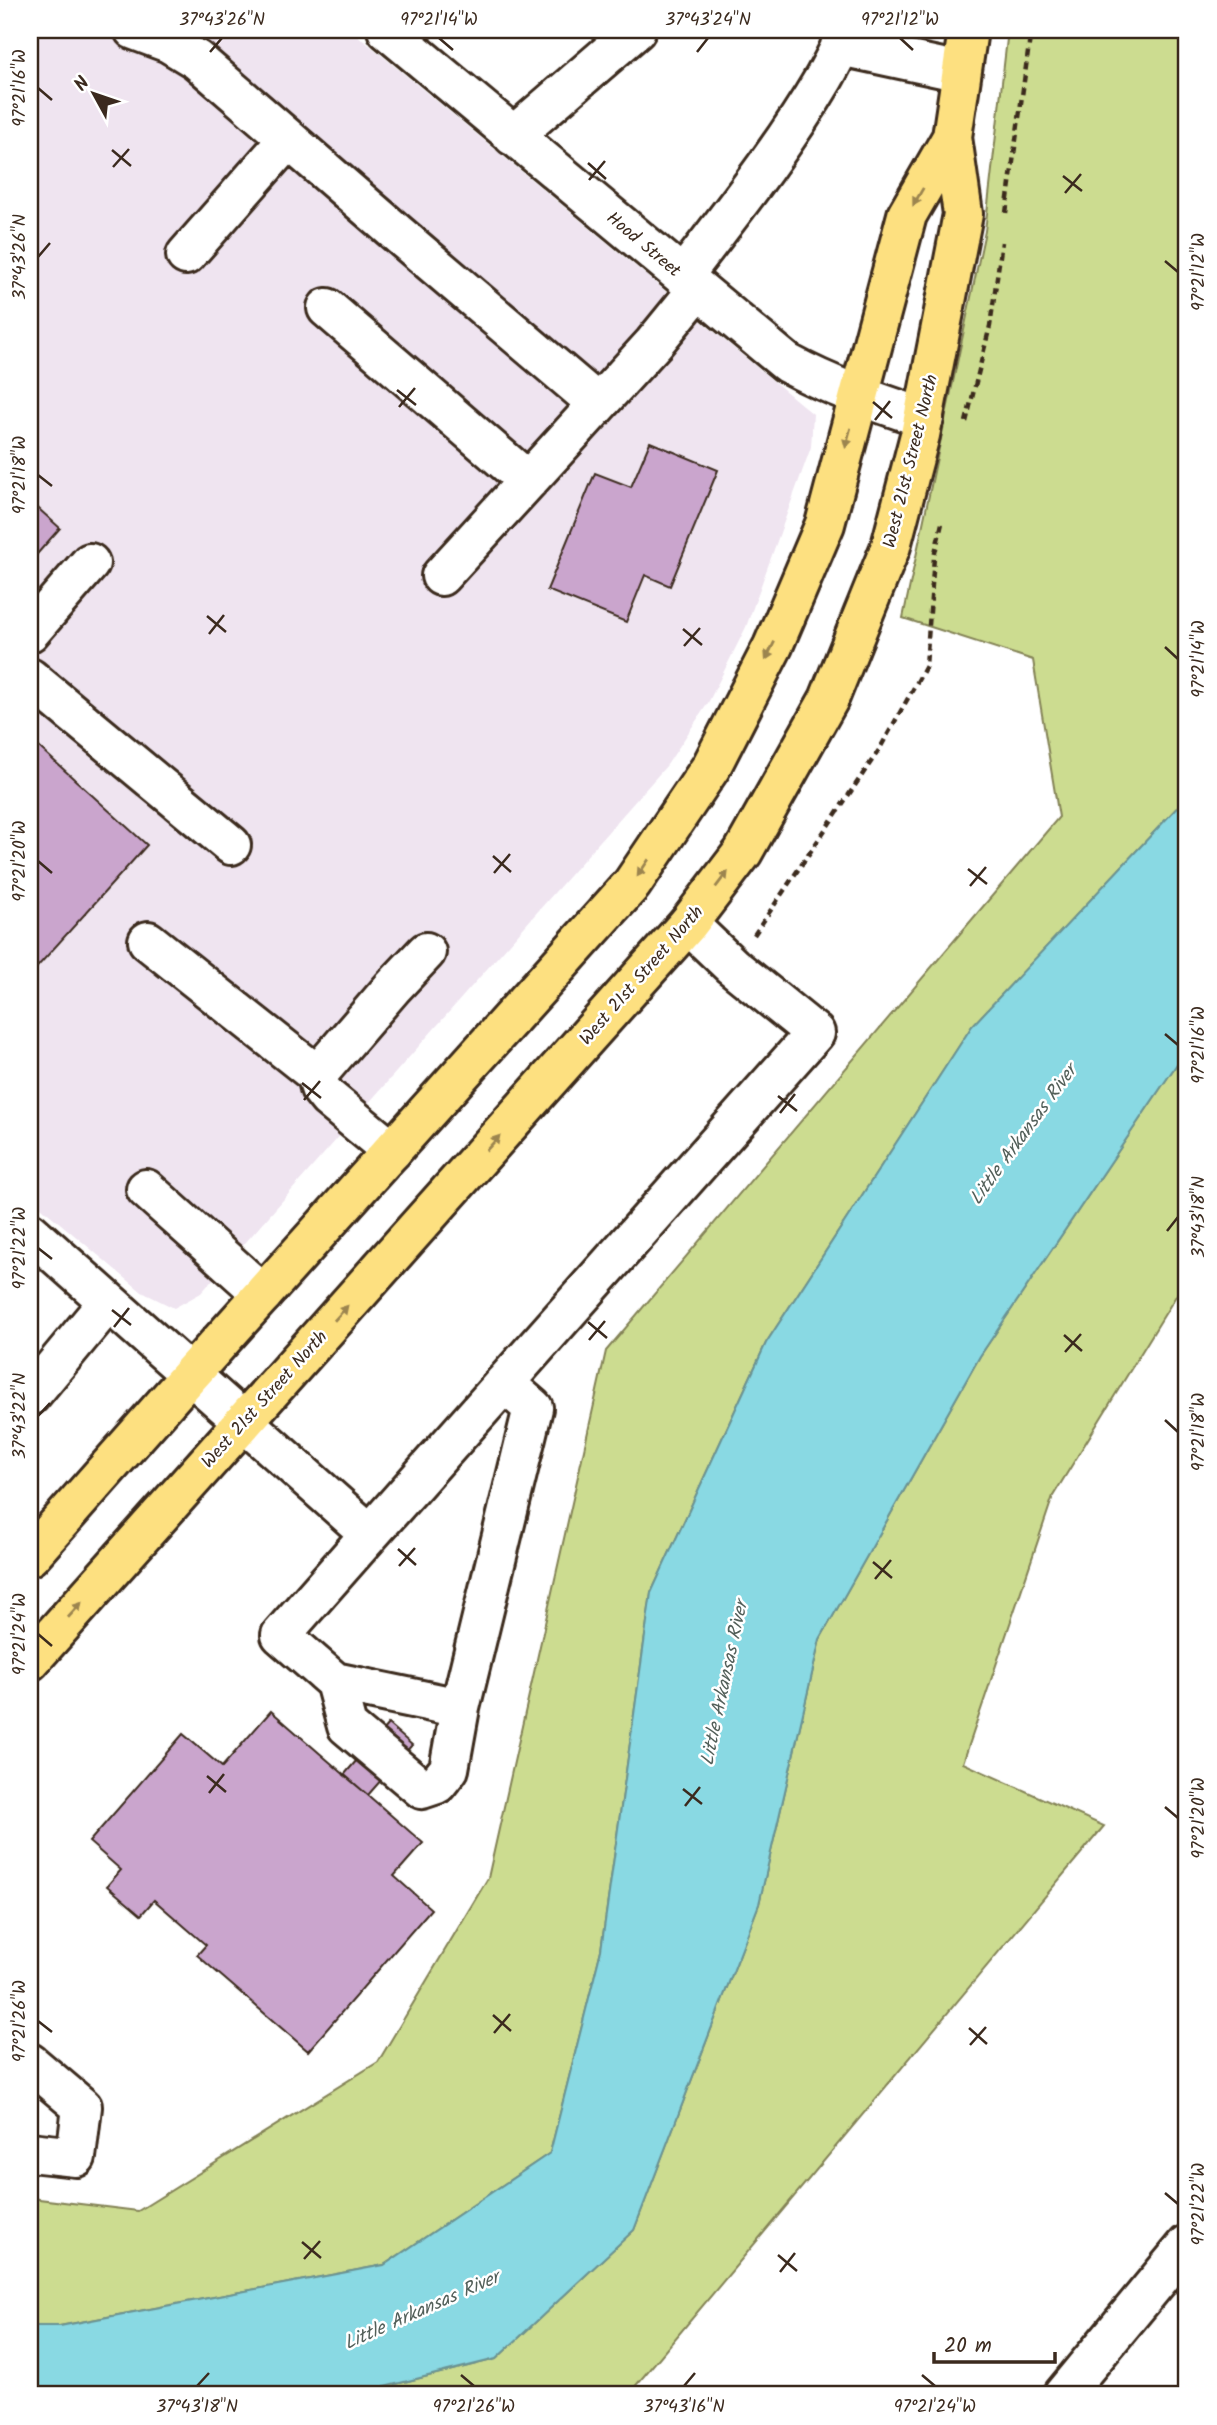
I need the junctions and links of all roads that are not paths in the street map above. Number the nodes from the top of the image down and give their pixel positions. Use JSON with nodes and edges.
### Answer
{"nodes":[{"id":1,"x":134,"y":30,"type":"edge"},
{"id":2,"x":387,"y":30,"type":"edge"},
{"id":3,"x":636,"y":30,"type":"edge"},
{"id":4,"x":968,"y":30,"type":"edge"},
{"id":5,"x":845,"y":38,"type":"edge"},
{"id":6,"x":961,"y":72,"type":"junction"},
{"id":7,"x":513,"y":136,"type":"junction"},
{"id":8,"x":952,"y":138,"type":"junction"},
{"id":9,"x":288,"y":139,"type":"junction"},
{"id":10,"x":187,"y":256,"type":"dead end"},
{"id":11,"x":690,"y":283,"type":"junction"},
{"id":12,"x":327,"y":308,"type":"dead end"},
{"id":13,"x":860,"y":397,"type":"junction"},
{"id":14,"x":598,"y":404,"type":"junction"},
{"id":15,"x":923,"y":418,"type":"junction"},
{"id":16,"x":528,"y":481,"type":"junction"},
{"id":17,"x":90,"y":563,"type":"dead end"},
{"id":18,"x":440,"y":576,"type":"dead end"},
{"id":19,"x":30,"y":632,"type":"edge"},
{"id":20,"x":30,"y":678,"type":"edge"},
{"id":21,"x":231,"y":845,"type":"dead end"},
{"id":22,"x":688,"y":924,"type":"junction"},
{"id":23,"x":148,"y":941,"type":"dead end"},
{"id":24,"x":426,"y":952,"type":"dead end"},
{"id":25,"x":317,"y":1075,"type":"junction"},
{"id":26,"x":392,"y":1151,"type":"junction"},
{"id":27,"x":146,"y":1189,"type":"dead end"},
{"id":28,"x":30,"y":1233,"type":"edge"},
{"id":29,"x":264,"y":1294,"type":"junction"},
{"id":30,"x":108,"y":1302,"type":"junction"},
{"id":31,"x":190,"y":1375,"type":"junction"},
{"id":32,"x":504,"y":1383,"type":"junction"},
{"id":33,"x":30,"y":1396,"type":"edge"},
{"id":34,"x":244,"y":1422,"type":"junction"},
{"id":35,"x":370,"y":1534,"type":"junction"},
{"id":36,"x":30,"y":1556,"type":"edge"},
{"id":37,"x":30,"y":1661,"type":"edge"},
{"id":38,"x":335,"y":1682,"type":"junction"},
{"id":39,"x":460,"y":1708,"type":"junction"},
{"id":40,"x":30,"y":2063,"type":"edge"},
{"id":41,"x":30,"y":2152,"type":"edge"},
{"id":42,"x":1187,"y":2245,"type":"edge"},
{"id":43,"x":1063,"y":2395,"type":"edge"}],
"edges":[{"from":1,"to":9,"type":"street"},
{"from":2,"to":7,"type":"street","name":"Hood Street"},
{"from":3,"to":7,"type":"street"},
{"from":4,"to":6,"type":"main road","name":"West 21st Street North"},
{"from":5,"to":6,"type":"street"},
{"from":5,"to":11,"type":"street"},
{"from":6,"to":8,"type":"main road","name":"West 21st Street North"},
{"from":7,"to":11,"type":"street","name":"Hood Street"},
{"from":8,"to":13,"type":"main road","name":"West 21st Street North","one_way":true},
{"from":8,"to":15,"type":"main road","name":"West 21st Street North"},
{"from":9,"to":10,"type":"street"},
{"from":9,"to":14,"type":"street"},
{"from":11,"to":13,"type":"street","name":"Hood Street"},
{"from":11,"to":14,"type":"street"},
{"from":12,"to":16,"type":"street"},
{"from":13,"to":15,"type":"street","name":"Hood Street"},
{"from":13,"to":26,"type":"main road","name":"West 21st Street North","one_way":true},
{"from":14,"to":16,"type":"street"},
{"from":22,"to":15,"type":"main road","name":"West 21st Street North","one_way":true},
{"from":16,"to":18,"type":"street"},
{"from":17,"to":19,"type":"street"},
{"from":20,"to":21,"type":"street"},
{"from":22,"to":32,"type":"street"},
{"from":34,"to":22,"type":"main road","name":"West 21st Street North","one_way":true},
{"from":23,"to":25,"type":"street"},
{"from":24,"to":25,"type":"street"},
{"from":25,"to":26,"type":"street"},
{"from":26,"to":29,"type":"main road","name":"West 21st Street North"},
{"from":27,"to":29,"type":"street"},
{"from":28,"to":30,"type":"street"},
{"from":29,"to":31,"type":"main road","name":"West 21st Street North"},
{"from":30,"to":31,"type":"street"},
{"from":30,"to":33,"type":"street"},
{"from":31,"to":34,"type":"street"},
{"from":31,"to":36,"type":"main road","name":"West 21st Street North"},
{"from":32,"to":35,"type":"street"},
{"from":32,"to":39,"type":"street"},
{"from":34,"to":35,"type":"street"},
{"from":37,"to":34,"type":"main road","name":"West 21st Street North","one_way":true},
{"from":35,"to":38,"type":"street"},
{"from":38,"to":39,"type":"street"},
{"from":38,"to":39,"type":"street"},
{"from":40,"to":41,"type":"street"},
{"from":42,"to":43,"type":"street"}]}
